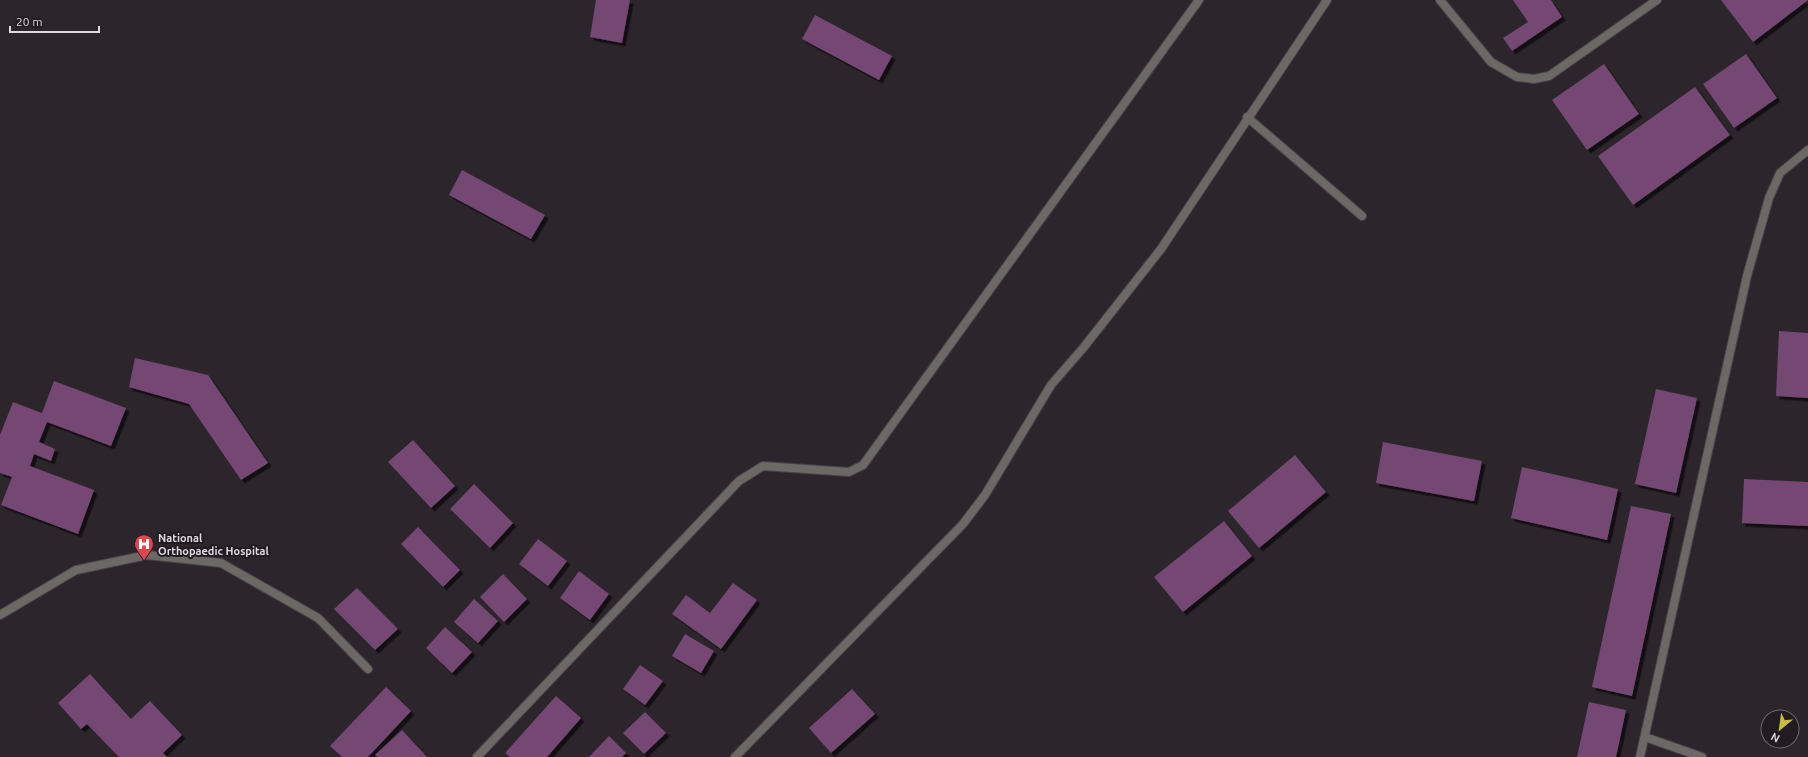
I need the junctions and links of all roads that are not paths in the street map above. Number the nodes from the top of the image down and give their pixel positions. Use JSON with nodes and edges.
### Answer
{"nodes":[{"id":1,"x":1199,"y":0,"type":"edge"},
{"id":2,"x":1327,"y":0,"type":"edge"},
{"id":3,"x":1440,"y":0,"type":"edge"},
{"id":4,"x":1657,"y":0,"type":"edge"},
{"id":5,"x":1247,"y":118,"type":"junction"},
{"id":6,"x":1808,"y":150,"type":"edge"},
{"id":7,"x":1362,"y":216,"type":"dead end"},
{"id":8,"x":0,"y":615,"type":"edge"},
{"id":9,"x":368,"y":669,"type":"dead end"},
{"id":10,"x":1644,"y":737,"type":"junction"},
{"id":11,"x":477,"y":757,"type":"edge"},
{"id":12,"x":735,"y":757,"type":"edge"},
{"id":13,"x":1640,"y":757,"type":"edge"},
{"id":14,"x":1702,"y":757,"type":"edge"}],
"edges":[{"from":1,"to":11,"type":"street"},
{"from":2,"to":5,"type":"street"},
{"from":3,"to":4,"type":"street"},
{"from":5,"to":7,"type":"street"},
{"from":5,"to":12,"type":"street"},
{"from":6,"to":10,"type":"street"},
{"from":8,"to":9,"type":"street"},
{"from":10,"to":13,"type":"street"},
{"from":10,"to":14,"type":"street"}]}
